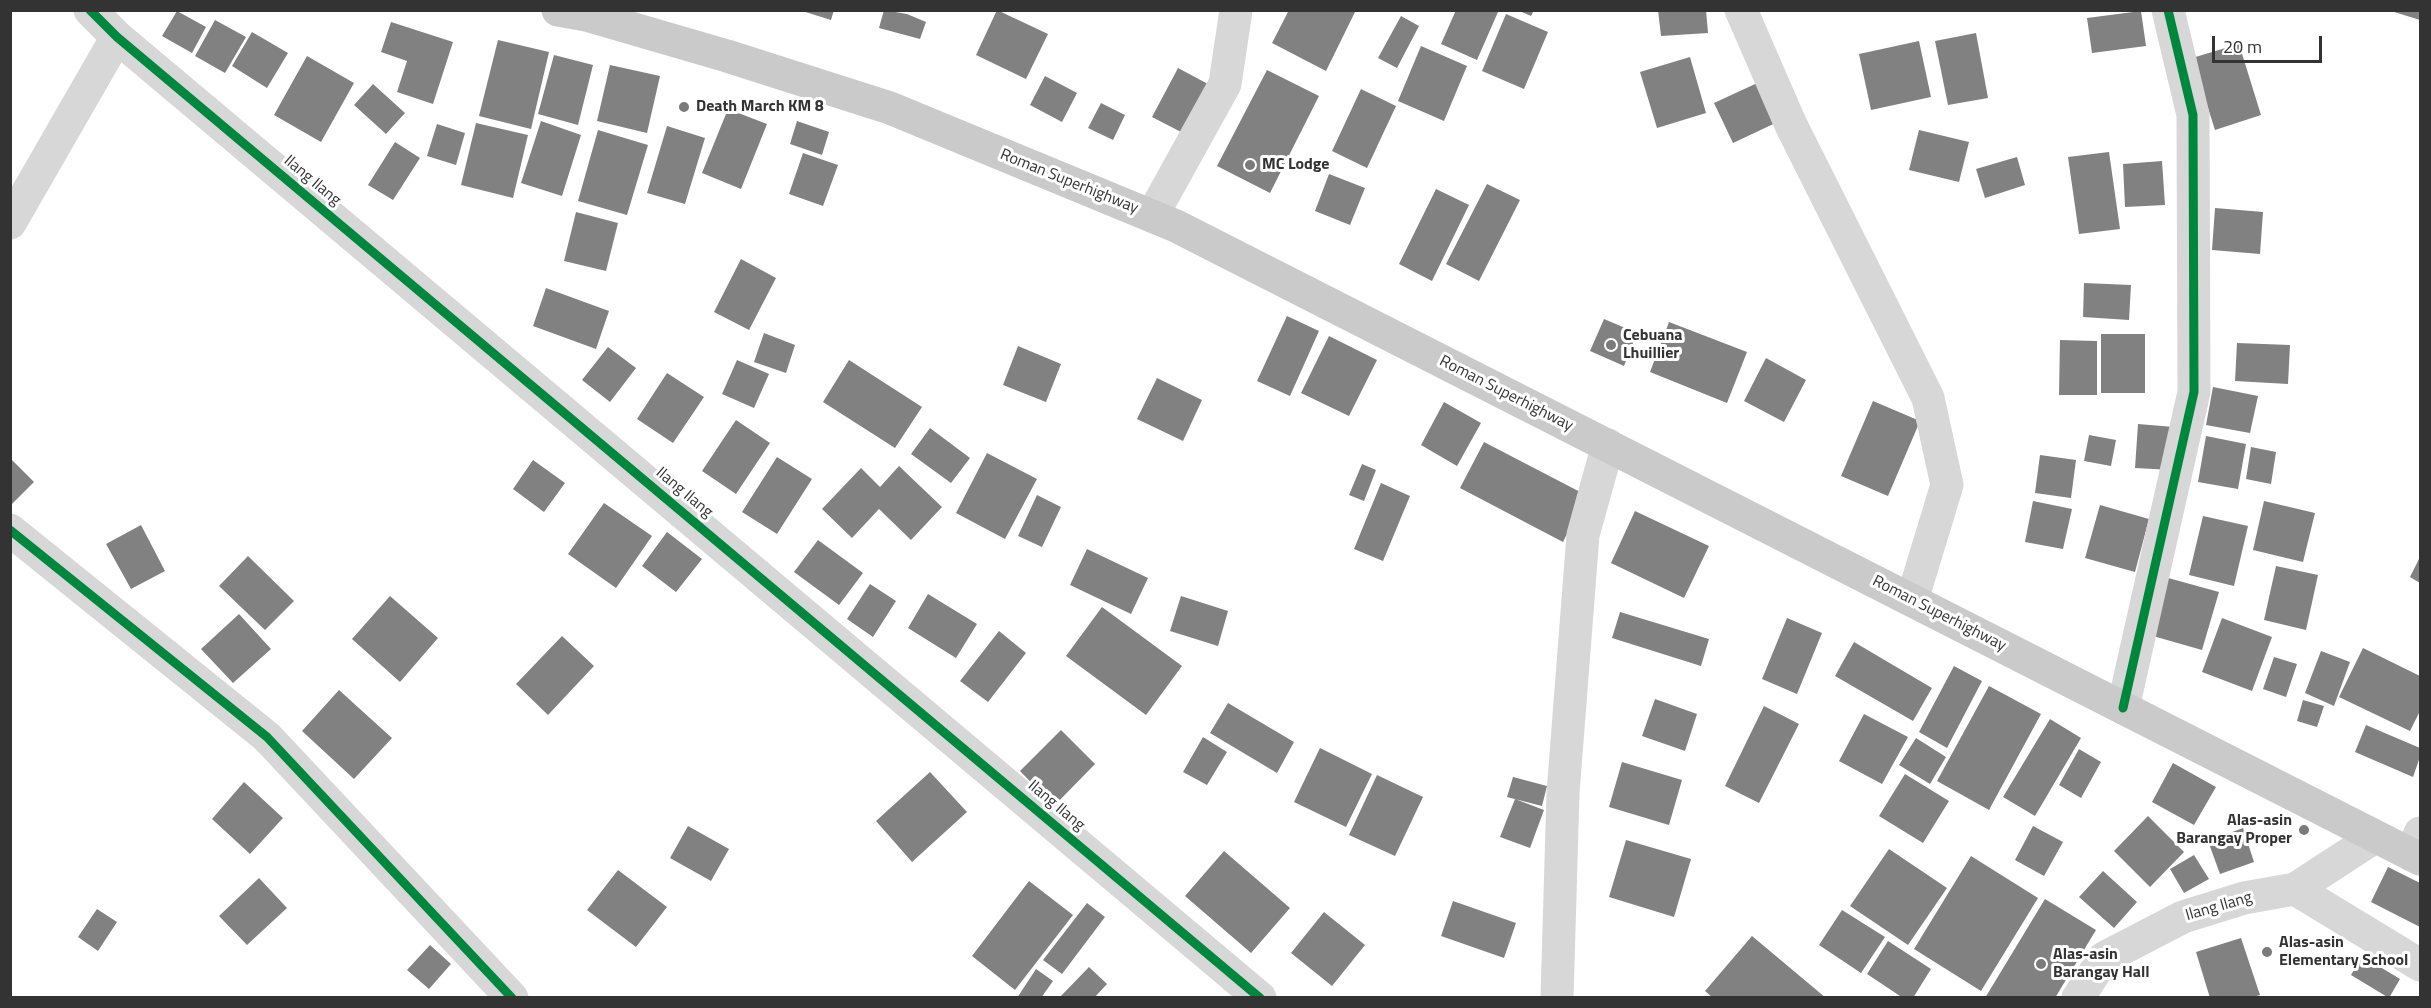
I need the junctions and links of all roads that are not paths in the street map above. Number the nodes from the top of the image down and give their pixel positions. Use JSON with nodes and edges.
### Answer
{"nodes":[{"id":1,"x":90,"y":10,"type":"edge"},
{"id":2,"x":558,"y":10,"type":"edge"},
{"id":3,"x":1236,"y":10,"type":"edge"},
{"id":4,"x":1741,"y":10,"type":"edge"},
{"id":5,"x":2168,"y":10,"type":"edge"},
{"id":6,"x":117,"y":37,"type":"junction"},
{"id":7,"x":1152,"y":216,"type":"junction"},
{"id":8,"x":10,"y":223,"type":"edge"},
{"id":9,"x":1608,"y":445,"type":"junction"},
{"id":10,"x":10,"y":530,"type":"edge"},
{"id":11,"x":1912,"y":600,"type":"junction"},
{"id":12,"x":2123,"y":708,"type":"junction"},
{"id":13,"x":2375,"y":837,"type":"junction"},
{"id":14,"x":2418,"y":849,"type":"edge"},
{"id":15,"x":2295,"y":889,"type":"junction"},
{"id":16,"x":2421,"y":965,"type":"edge"},
{"id":17,"x":1250,"y":994,"type":"edge"},
{"id":18,"x":512,"y":998,"type":"edge"},
{"id":19,"x":1557,"y":998,"type":"edge"},
{"id":20,"x":2078,"y":998,"type":"edge"}],
"edges":[{"from":1,"to":6,"type":"street","name":"Ilang Ilang"},
{"from":2,"to":7,"type":"main road","name":"Roman Superhighway"},
{"from":3,"to":7,"type":"street"},
{"from":4,"to":11,"type":"street"},
{"from":5,"to":12,"type":"street"},
{"from":6,"to":8,"type":"street"},
{"from":6,"to":17,"type":"street","name":"Ilang Ilang"},
{"from":7,"to":9,"type":"main road","name":"Roman Superhighway"},
{"from":9,"to":11,"type":"main road","name":"Roman Superhighway"},
{"from":9,"to":19,"type":"street"},
{"from":10,"to":18,"type":"street"},
{"from":11,"to":12,"type":"main road","name":"Roman Superhighway"},
{"from":12,"to":13,"type":"main road","name":"Roman Superhighway"},
{"from":13,"to":14,"type":"main road","name":"Roman Superhighway"},
{"from":13,"to":15,"type":"street","name":"Ilang Ilang"},
{"from":15,"to":16,"type":"street"},
{"from":15,"to":20,"type":"street","name":"Ilang Ilang"}]}
